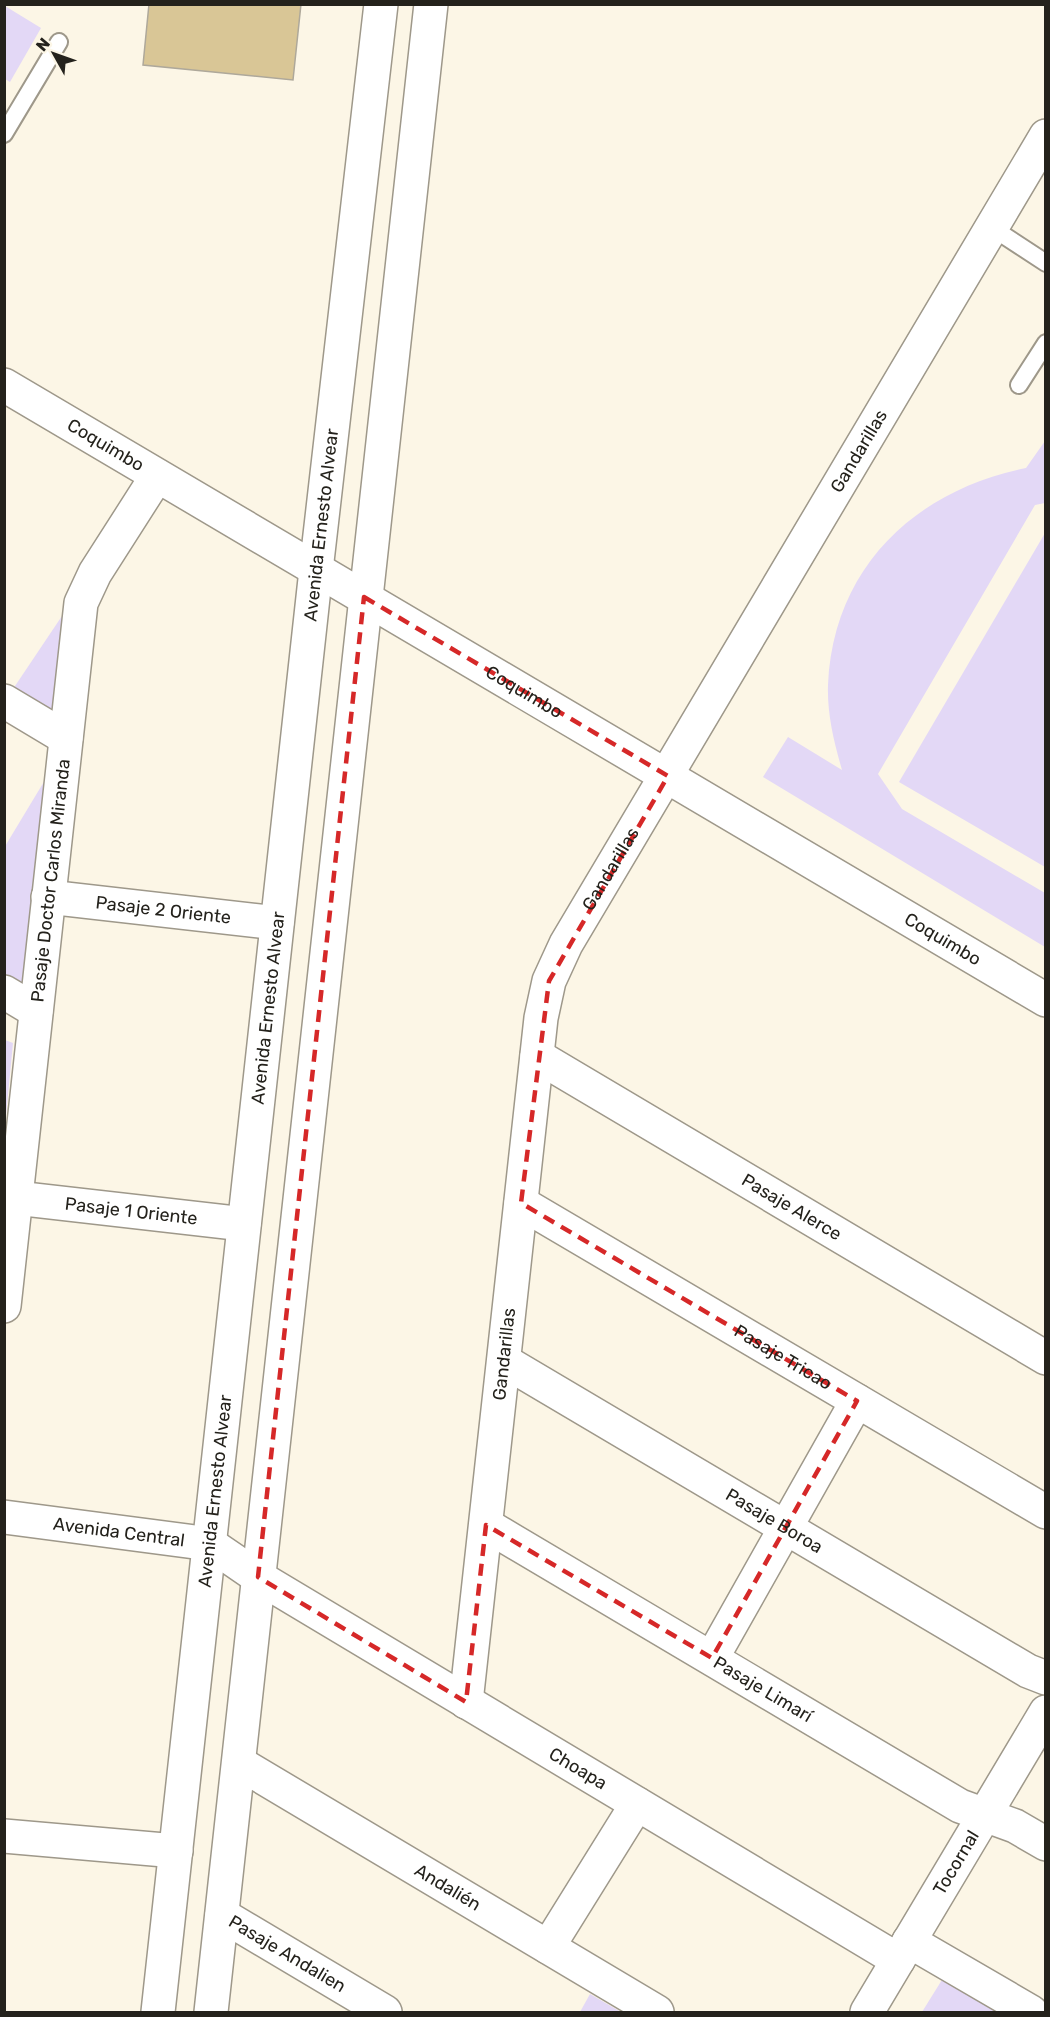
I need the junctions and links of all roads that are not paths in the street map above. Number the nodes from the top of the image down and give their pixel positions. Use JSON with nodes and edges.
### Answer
{"nodes":[{"id":1,"x":381,"y":4,"type":"edge"},
{"id":2,"x":431,"y":4,"type":"edge"},
{"id":3,"x":59,"y":42,"type":"dead end"},
{"id":4,"x":4,"y":134,"type":"edge"},
{"id":5,"x":1046,"y":136,"type":"edge"},
{"id":6,"x":991,"y":227,"type":"junction"},
{"id":7,"x":1046,"y":263,"type":"edge"},
{"id":8,"x":1046,"y":343,"type":"edge"},
{"id":9,"x":4,"y":385,"type":"edge"},
{"id":10,"x":1019,"y":385,"type":"dead end"},
{"id":11,"x":157,"y":476,"type":"junction"},
{"id":12,"x":316,"y":570,"type":"junction"},
{"id":13,"x":364,"y":597,"type":"junction"},
{"id":14,"x":4,"y":701,"type":"edge"},
{"id":15,"x":66,"y":738,"type":"junction"},
{"id":16,"x":668,"y":776,"type":"junction"},
{"id":17,"x":48,"y":897,"type":"junction"},
{"id":18,"x":277,"y":923,"type":"junction"},
{"id":19,"x":4,"y":992,"type":"edge"},
{"id":20,"x":1046,"y":1000,"type":"edge"},
{"id":21,"x":36,"y":1011,"type":"junction"},
{"id":22,"x":537,"y":1056,"type":"junction"},
{"id":23,"x":16,"y":1198,"type":"junction"},
{"id":24,"x":521,"y":1203,"type":"junction"},
{"id":25,"x":244,"y":1224,"type":"junction"},
{"id":26,"x":5,"y":1289,"type":"edge"},
{"id":27,"x":1046,"y":1358,"type":"edge"},
{"id":28,"x":504,"y":1361,"type":"junction"},
{"id":29,"x":857,"y":1401,"type":"junction"},
{"id":30,"x":1046,"y":1512,"type":"edge"},
{"id":31,"x":4,"y":1517,"type":"edge"},
{"id":32,"x":486,"y":1525,"type":"junction"},
{"id":33,"x":786,"y":1528,"type":"junction"},
{"id":34,"x":210,"y":1544,"type":"junction"},
{"id":35,"x":258,"y":1577,"type":"junction"},
{"id":36,"x":712,"y":1658,"type":"junction"},
{"id":37,"x":1046,"y":1678,"type":"edge"},
{"id":38,"x":466,"y":1702,"type":"junction"},
{"id":39,"x":1046,"y":1712,"type":"edge"},
{"id":40,"x":239,"y":1763,"type":"junction"},
{"id":41,"x":637,"y":1804,"type":"junction"},
{"id":42,"x":985,"y":1814,"type":"junction"},
{"id":43,"x":4,"y":1836,"type":"edge"},
{"id":44,"x":1046,"y":1844,"type":"edge"},
{"id":45,"x":176,"y":1851,"type":"junction"},
{"id":46,"x":222,"y":1915,"type":"junction"},
{"id":47,"x":548,"y":1947,"type":"junction"},
{"id":48,"x":904,"y":1950,"type":"junction"},
{"id":49,"x":158,"y":2013,"type":"edge"},
{"id":50,"x":211,"y":2013,"type":"edge"},
{"id":51,"x":386,"y":2013,"type":"edge"},
{"id":52,"x":657,"y":2013,"type":"edge"},
{"id":53,"x":867,"y":2013,"type":"edge"},
{"id":54,"x":1031,"y":2013,"type":"edge"}],
"edges":[{"from":1,"to":12,"type":"street","name":"Avenida Ernesto Alvear"},
{"from":2,"to":13,"type":"street"},
{"from":3,"to":4,"type":"lane"},
{"from":5,"to":6,"type":"street","name":"Gandarillas"},
{"from":6,"to":7,"type":"lane"},
{"from":6,"to":16,"type":"street","name":"Gandarillas"},
{"from":8,"to":10,"type":"lane"},
{"from":9,"to":11,"type":"street","name":"Coquimbo"},
{"from":11,"to":12,"type":"street","name":"Coquimbo"},
{"from":11,"to":15,"type":"street","name":"Pasaje Doctor Carlos Miranda"},
{"from":12,"to":13,"type":"street","name":"Coquimbo"},
{"from":12,"to":18,"type":"street","name":"Avenida Ernesto Alvear"},
{"from":13,"to":16,"type":"street","name":"Coquimbo"},
{"from":13,"to":35,"type":"street"},
{"from":14,"to":15,"type":"street"},
{"from":15,"to":17,"type":"street","name":"Pasaje Doctor Carlos Miranda"},
{"from":16,"to":20,"type":"street","name":"Coquimbo"},
{"from":16,"to":22,"type":"street","name":"Gandarillas"},
{"from":17,"to":18,"type":"street","name":"Pasaje 2 Oriente"},
{"from":17,"to":21,"type":"street","name":"Pasaje Doctor Carlos Miranda"},
{"from":18,"to":25,"type":"street","name":"Avenida Ernesto Alvear"},
{"from":19,"to":21,"type":"street"},
{"from":21,"to":23,"type":"street","name":"Pasaje Doctor Carlos Miranda"},
{"from":22,"to":24,"type":"street","name":"Gandarillas"},
{"from":22,"to":27,"type":"street","name":"Pasaje Alerce"},
{"from":23,"to":25,"type":"street","name":"Pasaje 1 Oriente"},
{"from":23,"to":26,"type":"street","name":"Pasaje Doctor Carlos Miranda"},
{"from":24,"to":28,"type":"street","name":"Gandarillas"},
{"from":24,"to":29,"type":"street","name":"Pasaje Tricao"},
{"from":25,"to":34,"type":"street","name":"Avenida Ernesto Alvear"},
{"from":28,"to":32,"type":"street","name":"Gandarillas"},
{"from":28,"to":33,"type":"street","name":"Pasaje Boroa"},
{"from":29,"to":30,"type":"street","name":"Pasaje Tricao"},
{"from":29,"to":33,"type":"street"},
{"from":31,"to":34,"type":"street","name":"Avenida Central"},
{"from":32,"to":36,"type":"street","name":"Pasaje Limarí"},
{"from":32,"to":38,"type":"street","name":"Gandarillas"},
{"from":33,"to":36,"type":"street"},
{"from":33,"to":37,"type":"street","name":"Pasaje Boroa"},
{"from":34,"to":35,"type":"street","name":"Avenida Central"},
{"from":34,"to":45,"type":"street","name":"Avenida Ernesto Alvear"},
{"from":35,"to":38,"type":"street","name":"Choapa"},
{"from":35,"to":40,"type":"street"},
{"from":36,"to":42,"type":"street","name":"Pasaje Limarí"},
{"from":38,"to":41,"type":"street","name":"Choapa"},
{"from":39,"to":42,"type":"street","name":"Tocornal"},
{"from":40,"to":46,"type":"street"},
{"from":40,"to":47,"type":"street","name":"Andalién"},
{"from":41,"to":47,"type":"street"},
{"from":41,"to":48,"type":"street","name":"Choapa"},
{"from":42,"to":44,"type":"street","name":"Pasaje Limarí"},
{"from":42,"to":48,"type":"street","name":"Tocornal"},
{"from":43,"to":45,"type":"street"},
{"from":45,"to":49,"type":"street","name":"Avenida Ernesto Alvear"},
{"from":46,"to":50,"type":"street"},
{"from":46,"to":51,"type":"street","name":"Pasaje Andalien"},
{"from":47,"to":52,"type":"street","name":"Andalién"},
{"from":48,"to":53,"type":"street","name":"Tocornal"},
{"from":48,"to":54,"type":"street","name":"Choapa"}]}
